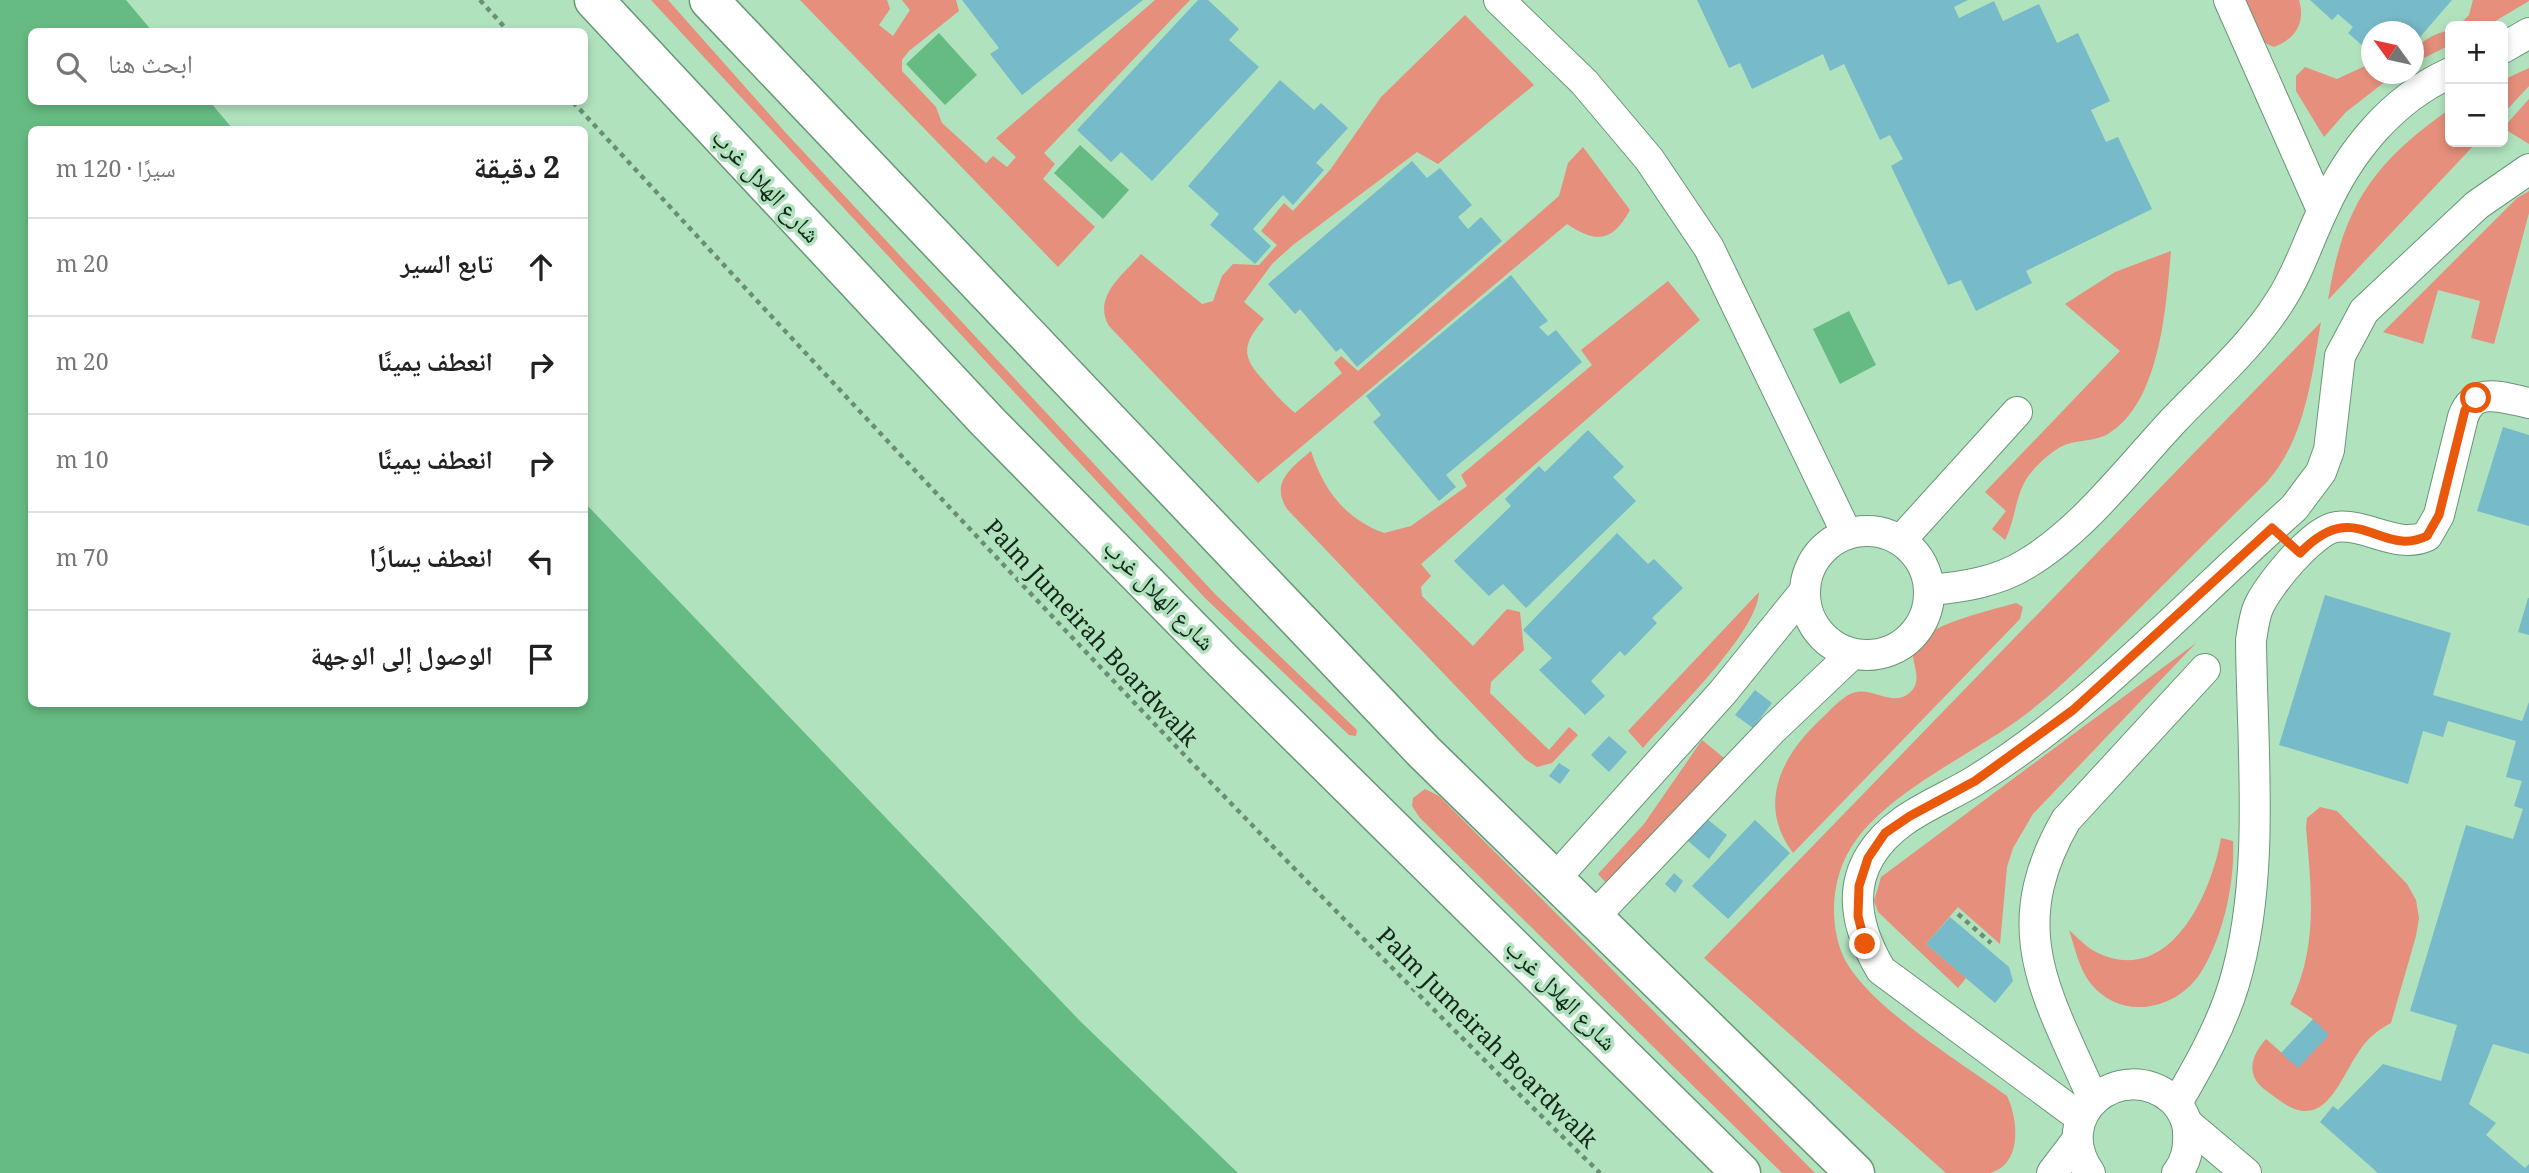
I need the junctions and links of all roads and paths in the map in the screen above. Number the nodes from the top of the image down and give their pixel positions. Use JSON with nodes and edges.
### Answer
{"nodes":[{"id":1,"x":480,"y":0,"type":"edge"},
{"id":2,"x":594,"y":0,"type":"edge"},
{"id":3,"x":709,"y":0,"type":"edge"},
{"id":4,"x":1499,"y":0,"type":"edge"},
{"id":5,"x":2228,"y":0,"type":"edge"},
{"id":6,"x":505,"y":28,"type":"edge"},
{"id":7,"x":2529,"y":33,"type":"edge"},
{"id":8,"x":2508,"y":45,"type":"edge"},
{"id":9,"x":2445,"y":76,"type":"edge"},
{"id":10,"x":576,"y":105,"type":"edge"},
{"id":11,"x":2529,"y":169,"type":"edge"},
{"id":12,"x":2322,"y":210,"type":"junction"},
{"id":13,"x":2529,"y":403,"type":"edge"},
{"id":14,"x":2017,"y":412,"type":"dead end"},
{"id":15,"x":2272,"y":528,"type":"junction"},
{"id":16,"x":1847,"y":534,"type":"junction"},
{"id":17,"x":1901,"y":540,"type":"junction"},
{"id":18,"x":2300,"y":553,"type":"junction"},
{"id":19,"x":1930,"y":590,"type":"junction"},
{"id":20,"x":1804,"y":592,"type":"junction"},
{"id":21,"x":1851,"y":654,"type":"junction"},
{"id":22,"x":2205,"y":669,"type":"dead end"},
{"id":23,"x":1554,"y":880,"type":"junction"},
{"id":24,"x":1593,"y":918,"type":"junction"},
{"id":25,"x":2183,"y":1114,"type":"junction"},
{"id":26,"x":2084,"y":1119,"type":"junction"},
{"id":27,"x":1600,"y":1173,"type":"edge"},
{"id":28,"x":1741,"y":1173,"type":"edge"},
{"id":29,"x":1855,"y":1173,"type":"edge"},
{"id":30,"x":2052,"y":1173,"type":"edge"},
{"id":31,"x":2090,"y":1173,"type":"edge"},
{"id":32,"x":2177,"y":1173,"type":"edge"},
{"id":33,"x":2246,"y":1173,"type":"edge"}],
"edges":[{"from":1,"to":6,"type":"path"},
{"from":2,"to":28,"type":"main road","name":"شارع الهلال غرب"},
{"from":3,"to":23,"type":"main road"},
{"from":4,"to":16,"type":"lane"},
{"from":5,"to":12,"type":"lane"},
{"from":7,"to":8,"type":"lane"},
{"from":9,"to":12,"type":"lane"},
{"from":10,"to":27,"type":"path","name":"Palm Jumeirah Boardwalk"},
{"from":11,"to":15,"type":"lane"},
{"from":12,"to":19,"type":"lane"},
{"from":13,"to":18,"type":"lane"},
{"from":14,"to":17,"type":"lane"},
{"from":15,"to":18,"type":"lane"},
{"from":15,"to":26,"type":"lane"},
{"from":16,"to":17,"type":"lane"},
{"from":16,"to":20,"type":"lane"},
{"from":17,"to":19,"type":"lane"},
{"from":18,"to":25,"type":"lane"},
{"from":19,"to":21,"type":"lane"},
{"from":20,"to":21,"type":"lane"},
{"from":20,"to":23,"type":"lane"},
{"from":21,"to":24,"type":"lane"},
{"from":22,"to":26,"type":"lane"},
{"from":23,"to":24,"type":"main road"},
{"from":24,"to":29,"type":"main road"},
{"from":25,"to":26,"type":"lane"},
{"from":25,"to":32,"type":"lane"},
{"from":25,"to":33,"type":"lane"},
{"from":26,"to":30,"type":"lane"},
{"from":26,"to":31,"type":"lane"}]}
